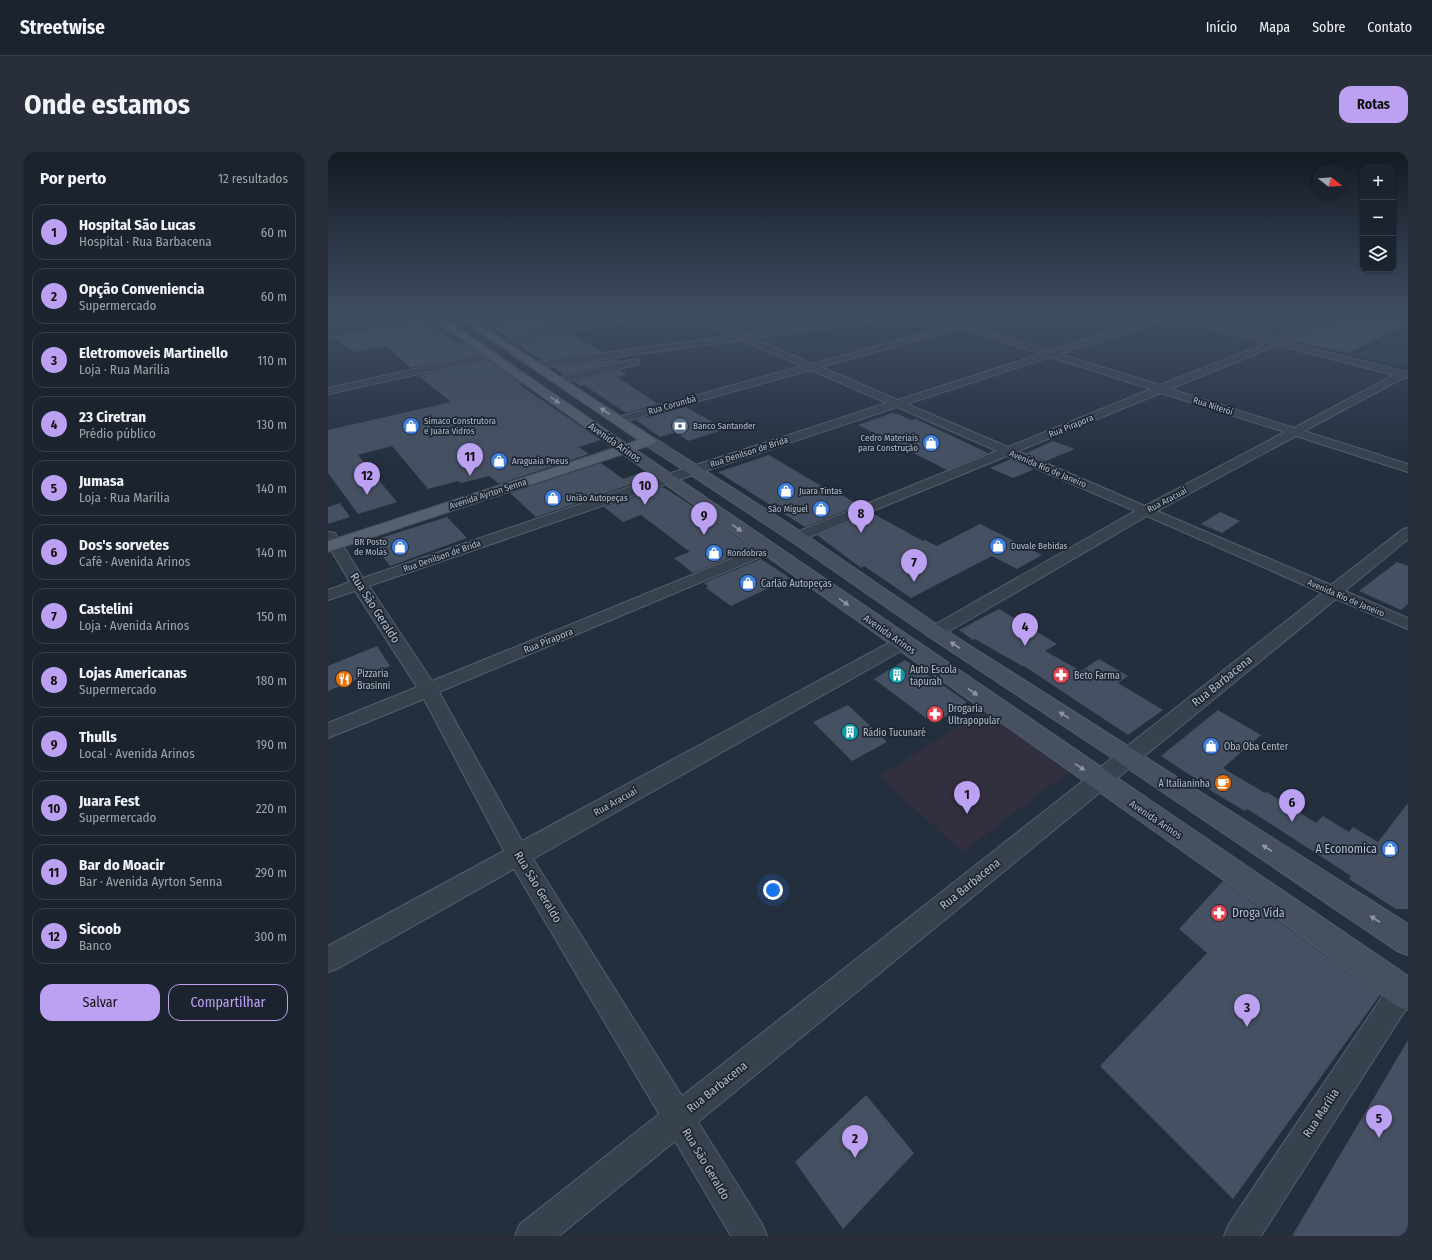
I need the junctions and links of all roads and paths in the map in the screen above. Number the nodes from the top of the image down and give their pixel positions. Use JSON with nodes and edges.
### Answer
{"nodes":[{"id":1,"x":536,"y":364,"type":"edge"},
{"id":2,"x":449,"y":365,"type":"edge"},
{"id":3,"x":508,"y":365,"type":"edge"},
{"id":4,"x":622,"y":365,"type":"edge"},
{"id":5,"x":804,"y":365,"type":"edge"},
{"id":6,"x":818,"y":365,"type":"edge"},
{"id":7,"x":1018,"y":365,"type":"edge"},
{"id":8,"x":1083,"y":365,"type":"edge"},
{"id":9,"x":1220,"y":365,"type":"edge"},
{"id":10,"x":1365,"y":365,"type":"edge"},
{"id":11,"x":809,"y":367,"type":"junction"},
{"id":12,"x":1406,"y":375,"type":"edge"},
{"id":13,"x":558,"y":380,"type":"junction"},
{"id":14,"x":1160,"y":389,"type":"junction"},
{"id":15,"x":328,"y":391,"type":"edge"},
{"id":16,"x":898,"y":404,"type":"junction"},
{"id":17,"x":619,"y":420,"type":"junction"},
{"id":18,"x":1295,"y":432,"type":"junction"},
{"id":19,"x":632,"y":441,"type":"junction"},
{"id":20,"x":1008,"y":452,"type":"junction"},
{"id":21,"x":1408,"y":468,"type":"edge"},
{"id":22,"x":695,"y":470,"type":"junction"},
{"id":23,"x":667,"y":479,"type":"junction"},
{"id":24,"x":1146,"y":511,"type":"junction"},
{"id":25,"x":1408,"y":532,"type":"edge"},
{"id":26,"x":797,"y":537,"type":"junction"},
{"id":27,"x":330,"y":541,"type":"edge"},
{"id":28,"x":768,"y":549,"type":"junction"},
{"id":29,"x":359,"y":584,"type":"junction"},
{"id":30,"x":1333,"y":592,"type":"junction"},
{"id":31,"x":328,"y":594,"type":"edge"},
{"id":32,"x":1408,"y":624,"type":"edge"},
{"id":33,"x":935,"y":632,"type":"junction"},
{"id":34,"x":902,"y":642,"type":"junction"},
{"id":35,"x":428,"y":689,"type":"junction"},
{"id":36,"x":328,"y":731,"type":"edge"},
{"id":37,"x":1129,"y":757,"type":"junction"},
{"id":38,"x":1100,"y":780,"type":"junction"},
{"id":39,"x":518,"y":855,"type":"junction"},
{"id":40,"x":1408,"y":941,"type":"edge"},
{"id":41,"x":328,"y":960,"type":"edge"},
{"id":42,"x":1405,"y":993,"type":"edge"},
{"id":43,"x":678,"y":1118,"type":"junction"},
{"id":44,"x":532,"y":1236,"type":"edge"},
{"id":45,"x":750,"y":1236,"type":"edge"},
{"id":46,"x":1241,"y":1236,"type":"edge"}],
"edges":[{"from":1,"to":13,"type":"main road","name":"Avenida Arinos"},
{"from":2,"to":15,"type":"street"},
{"from":3,"to":19,"type":"main road","name":"Avenida Arinos","one_way":true},
{"from":4,"to":13,"type":"street"},
{"from":5,"to":11,"type":"street","name":"Avenida Rio de Janeiro"},
{"from":6,"to":11,"type":"street","name":"Rua Corumbá"},
{"from":7,"to":16,"type":"street","name":"Rua Denilson de Brida"},
{"from":8,"to":14,"type":"street","name":"Rua Niterói"},
{"from":9,"to":14,"type":"street","name":"Rua Pirapora"},
{"from":10,"to":12,"type":"street"},
{"from":11,"to":16,"type":"street","name":"Avenida Rio de Janeiro"},
{"from":11,"to":17,"type":"street","name":"Rua Corumbá"},
{"from":12,"to":18,"type":"street","name":"Rua Aracuaí"},
{"from":17,"to":13,"type":"main road","name":"Avenida Arinos","one_way":true},
{"from":14,"to":18,"type":"street","name":"Rua Niterói"},
{"from":14,"to":20,"type":"street","name":"Rua Pirapora"},
{"from":16,"to":20,"type":"street","name":"Avenida Rio de Janeiro"},
{"from":16,"to":22,"type":"street","name":"Rua Denilson de Brida"},
{"from":17,"to":19,"type":"main road","name":"Avenida Arinos"},
{"from":18,"to":21,"type":"street","name":"Rua Niterói"},
{"from":18,"to":24,"type":"street","name":"Rua Aracuaí"},
{"from":19,"to":22,"type":"main road","name":"Avenida Arinos"},
{"from":19,"to":23,"type":"main road","name":"Avenida Arinos"},
{"from":19,"to":27,"type":"main road","name":"Avenida Ayrton Senna"},
{"from":20,"to":24,"type":"street","name":"Avenida Rio de Janeiro"},
{"from":20,"to":26,"type":"street","name":"Rua Pirapora"},
{"from":22,"to":23,"type":"street","name":"Rua Denilson de Brida"},
{"from":22,"to":26,"type":"main road","name":"Avenida Arinos"},
{"from":23,"to":28,"type":"main road","name":"Avenida Arinos","one_way":true},
{"from":23,"to":29,"type":"street","name":"Rua Denilson de Brida"},
{"from":24,"to":30,"type":"street","name":"Avenida Rio de Janeiro"},
{"from":24,"to":33,"type":"street","name":"Rua Aracuaí"},
{"from":25,"to":30,"type":"street","name":"Rua Barbacena"},
{"from":26,"to":33,"type":"main road","name":"Avenida Arinos"},
{"from":27,"to":29,"type":"street","name":"Rua São Geraldo"},
{"from":28,"to":34,"type":"main road","name":"Avenida Arinos","one_way":true},
{"from":28,"to":35,"type":"street","name":"Rua Pirapora"},
{"from":29,"to":31,"type":"street","name":"Rua Denilson de Brida"},
{"from":29,"to":35,"type":"street","name":"Rua São Geraldo"},
{"from":30,"to":32,"type":"street","name":"Avenida Rio de Janeiro"},
{"from":30,"to":37,"type":"street","name":"Rua Barbacena"},
{"from":37,"to":33,"type":"main road","name":"Avenida Arinos","one_way":true},
{"from":34,"to":38,"type":"main road","name":"Avenida Arinos","one_way":true},
{"from":34,"to":39,"type":"street","name":"Rua Aracuaí"},
{"from":35,"to":36,"type":"street","name":"Rua Pirapora"},
{"from":35,"to":39,"type":"street","name":"Rua São Geraldo"},
{"from":37,"to":38,"type":"street","name":"Rua Barbacena"},
{"from":40,"to":37,"type":"main road","name":"Avenida Arinos","one_way":true},
{"from":38,"to":42,"type":"main road","name":"Avenida Arinos"},
{"from":38,"to":43,"type":"street","name":"Rua Barbacena"},
{"from":39,"to":41,"type":"street","name":"Rua Aracuaí"},
{"from":39,"to":43,"type":"street","name":"Rua São Geraldo"},
{"from":42,"to":46,"type":"street","name":"Rua Marília"},
{"from":43,"to":44,"type":"street","name":"Rua Barbacena"},
{"from":43,"to":45,"type":"street","name":"Rua São Geraldo"}]}
